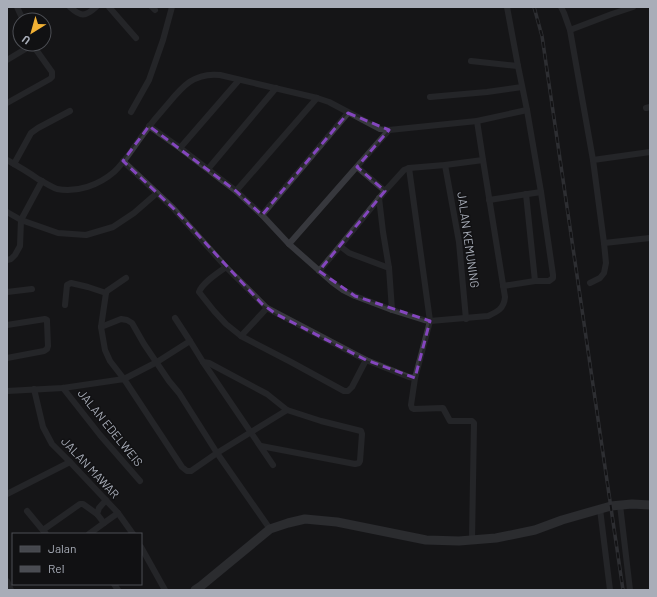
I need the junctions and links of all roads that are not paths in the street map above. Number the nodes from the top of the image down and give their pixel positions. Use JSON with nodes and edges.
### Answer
{"nodes":[{"id":1,"x":70,"y":7,"type":"edge"},
{"id":2,"x":96,"y":7,"type":"edge"},
{"id":3,"x":109,"y":7,"type":"edge"},
{"id":4,"x":172,"y":7,"type":"edge"},
{"id":5,"x":508,"y":7,"type":"edge"},
{"id":6,"x":561,"y":7,"type":"edge"},
{"id":7,"x":633,"y":7,"type":"edge"},
{"id":8,"x":570,"y":30,"type":"junction"},
{"id":9,"x":136,"y":38,"type":"dead end"},
{"id":10,"x":20,"y":52,"type":"edge"},
{"id":11,"x":37,"y":52,"type":"edge"},
{"id":12,"x":7,"y":60,"type":"edge"},
{"id":13,"x":471,"y":61,"type":"dead end"},
{"id":14,"x":518,"y":66,"type":"junction"},
{"id":15,"x":239,"y":80,"type":"junction"},
{"id":16,"x":522,"y":87,"type":"junction"},
{"id":17,"x":276,"y":88,"type":"junction"},
{"id":18,"x":430,"y":97,"type":"dead end"},
{"id":19,"x":317,"y":98,"type":"junction"},
{"id":20,"x":7,"y":103,"type":"edge"},
{"id":21,"x":527,"y":110,"type":"junction"},
{"id":22,"x":70,"y":111,"type":"dead end"},
{"id":23,"x":130,"y":112,"type":"dead end"},
{"id":24,"x":348,"y":113,"type":"junction"},
{"id":25,"x":477,"y":121,"type":"junction"},
{"id":26,"x":149,"y":126,"type":"junction"},
{"id":27,"x":389,"y":130,"type":"junction"},
{"id":28,"x":180,"y":148,"type":"junction"},
{"id":29,"x":650,"y":152,"type":"edge"},
{"id":30,"x":7,"y":160,"type":"edge"},
{"id":31,"x":483,"y":160,"type":"junction"},
{"id":32,"x":592,"y":160,"type":"junction"},
{"id":33,"x":123,"y":162,"type":"junction"},
{"id":34,"x":14,"y":164,"type":"junction"},
{"id":35,"x":445,"y":165,"type":"junction"},
{"id":36,"x":357,"y":167,"type":"junction"},
{"id":37,"x":409,"y":168,"type":"junction"},
{"id":38,"x":208,"y":169,"type":"junction"},
{"id":39,"x":42,"y":181,"type":"junction"},
{"id":40,"x":236,"y":190,"type":"junction"},
{"id":41,"x":385,"y":191,"type":"junction"},
{"id":42,"x":541,"y":192,"type":"junction"},
{"id":43,"x":158,"y":194,"type":"junction"},
{"id":44,"x":526,"y":194,"type":"junction"},
{"id":45,"x":379,"y":198,"type":"junction"},
{"id":46,"x":489,"y":200,"type":"junction"},
{"id":47,"x":7,"y":212,"type":"edge"},
{"id":48,"x":262,"y":215,"type":"junction"},
{"id":49,"x":21,"y":220,"type":"junction"},
{"id":50,"x":650,"y":238,"type":"edge"},
{"id":51,"x":604,"y":243,"type":"junction"},
{"id":52,"x":289,"y":244,"type":"junction"},
{"id":53,"x":340,"y":246,"type":"junction"},
{"id":54,"x":7,"y":260,"type":"edge"},
{"id":55,"x":226,"y":267,"type":"junction"},
{"id":56,"x":389,"y":268,"type":"junction"},
{"id":57,"x":319,"y":271,"type":"junction"},
{"id":58,"x":126,"y":278,"type":"dead end"},
{"id":59,"x":535,"y":281,"type":"junction"},
{"id":60,"x":590,"y":283,"type":"dead end"},
{"id":61,"x":503,"y":286,"type":"junction"},
{"id":62,"x":32,"y":289,"type":"dead end"},
{"id":63,"x":7,"y":292,"type":"edge"},
{"id":64,"x":106,"y":293,"type":"junction"},
{"id":65,"x":65,"y":304,"type":"dead end"},
{"id":66,"x":267,"y":308,"type":"junction"},
{"id":67,"x":392,"y":310,"type":"junction"},
{"id":68,"x":175,"y":318,"type":"dead end"},
{"id":69,"x":466,"y":319,"type":"junction"},
{"id":70,"x":430,"y":321,"type":"junction"},
{"id":71,"x":7,"y":325,"type":"edge"},
{"id":72,"x":101,"y":327,"type":"junction"},
{"id":73,"x":241,"y":336,"type":"junction"},
{"id":74,"x":190,"y":341,"type":"junction"},
{"id":75,"x":7,"y":358,"type":"edge"},
{"id":76,"x":366,"y":360,"type":"junction"},
{"id":77,"x":157,"y":362,"type":"junction"},
{"id":78,"x":203,"y":362,"type":"junction"},
{"id":79,"x":415,"y":378,"type":"junction"},
{"id":80,"x":124,"y":380,"type":"junction"},
{"id":81,"x":63,"y":388,"type":"junction"},
{"id":82,"x":34,"y":389,"type":"junction"},
{"id":83,"x":7,"y":392,"type":"edge"},
{"id":84,"x":287,"y":410,"type":"junction"},
{"id":85,"x":252,"y":432,"type":"junction"},
{"id":86,"x":261,"y":446,"type":"junction"},
{"id":87,"x":217,"y":453,"type":"junction"},
{"id":88,"x":70,"y":462,"type":"junction"},
{"id":89,"x":273,"y":465,"type":"dead end"},
{"id":90,"x":140,"y":481,"type":"dead end"},
{"id":91,"x":7,"y":494,"type":"edge"},
{"id":92,"x":106,"y":500,"type":"junction"},
{"id":93,"x":620,"y":505,"type":"junction"},
{"id":94,"x":650,"y":505,"type":"edge"},
{"id":95,"x":600,"y":509,"type":"junction"},
{"id":96,"x":27,"y":511,"type":"dead end"},
{"id":97,"x":118,"y":513,"type":"junction"},
{"id":98,"x":97,"y":514,"type":"junction"},
{"id":99,"x":104,"y":523,"type":"junction"},
{"id":100,"x":270,"y":529,"type":"junction"},
{"id":101,"x":44,"y":532,"type":"edge"},
{"id":102,"x":90,"y":533,"type":"edge"},
{"id":103,"x":131,"y":533,"type":"edge"},
{"id":104,"x":472,"y":539,"type":"junction"},
{"id":105,"x":142,"y":548,"type":"edge"},
{"id":106,"x":7,"y":581,"type":"edge"},
{"id":107,"x":11,"y":590,"type":"edge"},
{"id":108,"x":165,"y":590,"type":"edge"},
{"id":109,"x":195,"y":590,"type":"edge"},
{"id":110,"x":610,"y":590,"type":"edge"},
{"id":111,"x":630,"y":590,"type":"edge"}],
"edges":[{"from":1,"to":2,"type":"street"},
{"from":3,"to":9,"type":"street"},
{"from":4,"to":23,"type":"street"},
{"from":5,"to":14,"type":"street"},
{"from":6,"to":8,"type":"street"},
{"from":7,"to":8,"type":"street"},
{"from":8,"to":32,"type":"street"},
{"from":10,"to":12,"type":"street"},
{"from":11,"to":20,"type":"street"},
{"from":13,"to":14,"type":"street"},
{"from":14,"to":16,"type":"street"},
{"from":15,"to":17,"type":"street"},
{"from":15,"to":26,"type":"street"},
{"from":15,"to":28,"type":"street"},
{"from":16,"to":18,"type":"street"},
{"from":16,"to":21,"type":"street"},
{"from":17,"to":19,"type":"street"},
{"from":17,"to":38,"type":"street"},
{"from":19,"to":24,"type":"street"},
{"from":19,"to":40,"type":"street"},
{"from":21,"to":25,"type":"street"},
{"from":21,"to":42,"type":"street"},
{"from":22,"to":34,"type":"street"},
{"from":24,"to":27,"type":"street"},
{"from":24,"to":48,"type":"street"},
{"from":25,"to":27,"type":"street"},
{"from":25,"to":31,"type":"street"},
{"from":26,"to":28,"type":"street"},
{"from":26,"to":33,"type":"street"},
{"from":27,"to":36,"type":"street"},
{"from":28,"to":38,"type":"street"},
{"from":29,"to":32,"type":"street"},
{"from":30,"to":34,"type":"street"},
{"from":31,"to":35,"type":"street"},
{"from":31,"to":46,"type":"street"},
{"from":32,"to":51,"type":"street"},
{"from":33,"to":39,"type":"street"},
{"from":33,"to":43,"type":"street"},
{"from":34,"to":39,"type":"street"},
{"from":35,"to":37,"type":"street"},
{"from":35,"to":69,"type":"street","name":"JALAN KEMUNING"},
{"from":36,"to":41,"type":"street"},
{"from":36,"to":52,"type":"street"},
{"from":37,"to":41,"type":"street"},
{"from":37,"to":70,"type":"street"},
{"from":38,"to":40,"type":"street"},
{"from":39,"to":49,"type":"street"},
{"from":40,"to":48,"type":"street"},
{"from":41,"to":45,"type":"street"},
{"from":42,"to":44,"type":"street"},
{"from":42,"to":59,"type":"street"},
{"from":43,"to":49,"type":"street"},
{"from":43,"to":55,"type":"street"},
{"from":44,"to":46,"type":"street"},
{"from":44,"to":59,"type":"street"},
{"from":45,"to":53,"type":"street"},
{"from":45,"to":56,"type":"street"},
{"from":46,"to":61,"type":"street"},
{"from":47,"to":49,"type":"street"},
{"from":48,"to":52,"type":"street"},
{"from":49,"to":54,"type":"street"},
{"from":50,"to":51,"type":"street"},
{"from":51,"to":60,"type":"street"},
{"from":52,"to":57,"type":"street"},
{"from":53,"to":56,"type":"street"},
{"from":53,"to":57,"type":"street"},
{"from":55,"to":66,"type":"street"},
{"from":55,"to":73,"type":"street"},
{"from":56,"to":67,"type":"street"},
{"from":57,"to":67,"type":"street"},
{"from":58,"to":64,"type":"street"},
{"from":59,"to":61,"type":"street"},
{"from":61,"to":69,"type":"street"},
{"from":62,"to":63,"type":"street"},
{"from":64,"to":65,"type":"street"},
{"from":64,"to":72,"type":"street"},
{"from":66,"to":73,"type":"street"},
{"from":66,"to":76,"type":"street"},
{"from":67,"to":70,"type":"street"},
{"from":68,"to":74,"type":"street"},
{"from":69,"to":70,"type":"street"},
{"from":70,"to":79,"type":"street"},
{"from":71,"to":75,"type":"street"},
{"from":72,"to":77,"type":"street"},
{"from":72,"to":80,"type":"street"},
{"from":73,"to":76,"type":"street"},
{"from":74,"to":77,"type":"street"},
{"from":74,"to":78,"type":"street"},
{"from":76,"to":79,"type":"street"},
{"from":77,"to":80,"type":"street"},
{"from":77,"to":87,"type":"street"},
{"from":78,"to":84,"type":"street"},
{"from":78,"to":85,"type":"street"},
{"from":79,"to":104,"type":"street"},
{"from":80,"to":81,"type":"street"},
{"from":80,"to":87,"type":"street"},
{"from":81,"to":82,"type":"street"},
{"from":81,"to":90,"type":"street","name":"JALAN EDELWEIS"},
{"from":82,"to":83,"type":"street"},
{"from":82,"to":88,"type":"street","name":"JALAN MAWAR"},
{"from":84,"to":85,"type":"street"},
{"from":84,"to":86,"type":"street"},
{"from":85,"to":86,"type":"street"},
{"from":85,"to":87,"type":"street"},
{"from":86,"to":89,"type":"street"},
{"from":87,"to":100,"type":"street"},
{"from":88,"to":91,"type":"street"},
{"from":88,"to":92,"type":"street","name":"JALAN MAWAR"},
{"from":92,"to":97,"type":"street","name":"JALAN MAWAR"},
{"from":92,"to":98,"type":"street"},
{"from":93,"to":94,"type":"street"},
{"from":93,"to":95,"type":"street"},
{"from":93,"to":111,"type":"street"},
{"from":95,"to":104,"type":"street"},
{"from":95,"to":110,"type":"street"},
{"from":96,"to":101,"type":"street"},
{"from":97,"to":99,"type":"street"},
{"from":97,"to":103,"type":"street","name":"JALAN MAWAR"},
{"from":98,"to":99,"type":"street"},
{"from":98,"to":101,"type":"street"},
{"from":99,"to":102,"type":"street"},
{"from":100,"to":104,"type":"street"},
{"from":100,"to":109,"type":"street"},
{"from":105,"to":108,"type":"street"},
{"from":106,"to":107,"type":"street"}]}
